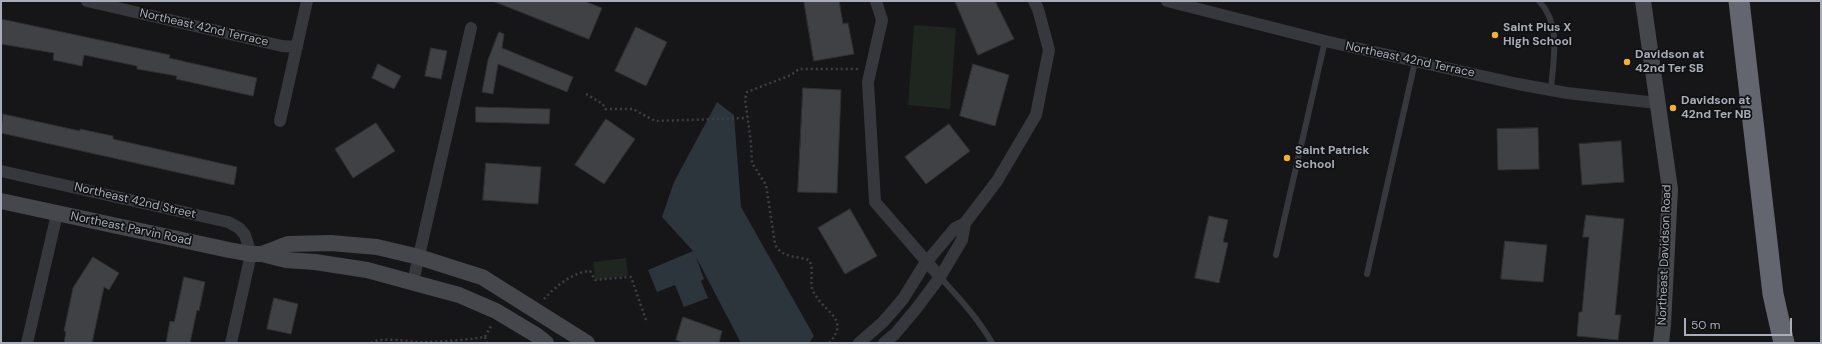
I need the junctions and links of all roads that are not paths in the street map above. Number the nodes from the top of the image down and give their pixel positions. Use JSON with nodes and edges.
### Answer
{"nodes":[{"id":1,"x":87,"y":1,"type":"edge"},
{"id":2,"x":307,"y":1,"type":"edge"},
{"id":3,"x":876,"y":1,"type":"edge"},
{"id":4,"x":1034,"y":1,"type":"edge"},
{"id":5,"x":1167,"y":1,"type":"edge"},
{"id":6,"x":1540,"y":1,"type":"edge"},
{"id":7,"x":1643,"y":1,"type":"edge"},
{"id":8,"x":1739,"y":1,"type":"edge"},
{"id":9,"x":471,"y":28,"type":"dead end"},
{"id":10,"x":1325,"y":42,"type":"junction"},
{"id":11,"x":297,"y":47,"type":"junction"},
{"id":12,"x":1415,"y":62,"type":"junction"},
{"id":13,"x":1551,"y":90,"type":"junction"},
{"id":14,"x":1657,"y":103,"type":"junction"},
{"id":15,"x":280,"y":121,"type":"dead end"},
{"id":16,"x":1,"y":171,"type":"edge"},
{"id":17,"x":1,"y":201,"type":"edge"},
{"id":18,"x":57,"y":214,"type":"junction"},
{"id":19,"x":965,"y":223,"type":"junction"},
{"id":20,"x":256,"y":254,"type":"junction"},
{"id":21,"x":1276,"y":255,"type":"dead end"},
{"id":22,"x":418,"y":257,"type":"junction"},
{"id":23,"x":926,"y":261,"type":"junction"},
{"id":24,"x":1367,"y":274,"type":"dead end"},
{"id":25,"x":940,"y":277,"type":"junction"},
{"id":26,"x":413,"y":282,"type":"junction"},
{"id":27,"x":27,"y":343,"type":"edge"},
{"id":28,"x":231,"y":343,"type":"edge"},
{"id":29,"x":546,"y":343,"type":"edge"},
{"id":30,"x":587,"y":343,"type":"edge"},
{"id":31,"x":859,"y":343,"type":"edge"},
{"id":32,"x":884,"y":343,"type":"edge"},
{"id":33,"x":992,"y":343,"type":"edge"},
{"id":34,"x":1661,"y":343,"type":"edge"},
{"id":35,"x":1784,"y":343,"type":"edge"}],
"edges":[{"from":1,"to":11,"type":"street","name":"Northeast 42nd Terrace"},
{"from":2,"to":11,"type":"street"},
{"from":3,"to":23,"type":"street"},
{"from":4,"to":19,"type":"street"},
{"from":5,"to":10,"type":"street","name":"Northeast 42nd Terrace"},
{"from":6,"to":13,"type":"lane"},
{"from":7,"to":14,"type":"main road","name":"Northeast Davidson Road"},
{"from":8,"to":35,"type":"highway"},
{"from":9,"to":22,"type":"street"},
{"from":10,"to":12,"type":"street","name":"Northeast 42nd Terrace"},
{"from":10,"to":21,"type":"lane"},
{"from":11,"to":15,"type":"street"},
{"from":12,"to":13,"type":"street","name":"Northeast 42nd Terrace"},
{"from":12,"to":24,"type":"lane"},
{"from":13,"to":14,"type":"street","name":"Northeast 42nd Terrace"},
{"from":14,"to":34,"type":"main road","name":"Northeast Davidson Road"},
{"from":16,"to":20,"type":"street","name":"Northeast 42nd Street"},
{"from":17,"to":18,"type":"main road","name":"Northeast Parvin Road"},
{"from":18,"to":20,"type":"main road","name":"Northeast Parvin Road"},
{"from":18,"to":27,"type":"street"},
{"from":19,"to":23,"type":"street"},
{"from":19,"to":25,"type":"street"},
{"from":20,"to":22,"type":"main road"},
{"from":20,"to":26,"type":"main road","name":"Northeast Parvin Road"},
{"from":20,"to":28,"type":"street"},
{"from":22,"to":26,"type":"street"},
{"from":22,"to":30,"type":"main road"},
{"from":23,"to":25,"type":"street"},
{"from":23,"to":31,"type":"street"},
{"from":25,"to":32,"type":"street"},
{"from":25,"to":33,"type":"lane"},
{"from":26,"to":29,"type":"main road","name":"Northeast Parvin Road"}]}
